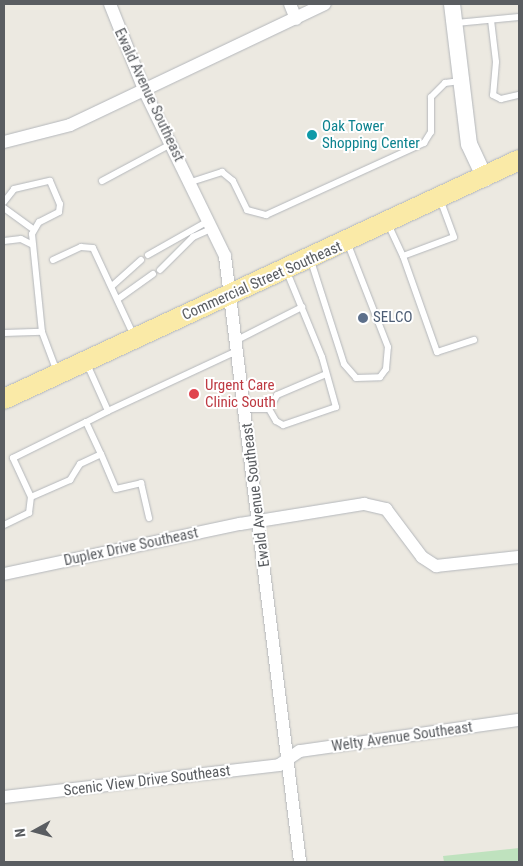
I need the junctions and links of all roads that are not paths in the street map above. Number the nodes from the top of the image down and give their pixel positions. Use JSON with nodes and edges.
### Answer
{"nodes":[{"id":1,"x":110,"y":4,"type":"edge"},
{"id":2,"x":290,"y":4,"type":"edge"},
{"id":3,"x":325,"y":4,"type":"edge"},
{"id":4,"x":452,"y":4,"type":"edge"},
{"id":5,"x":519,"y":17,"type":"edge"},
{"id":6,"x":296,"y":19,"type":"junction"},
{"id":7,"x":491,"y":20,"type":"junction"},
{"id":8,"x":455,"y":23,"type":"junction"},
{"id":9,"x":462,"y":80,"type":"junction"},
{"id":10,"x":145,"y":92,"type":"junction"},
{"id":11,"x":519,"y":95,"type":"edge"},
{"id":12,"x":4,"y":142,"type":"edge"},
{"id":13,"x":171,"y":144,"type":"junction"},
{"id":14,"x":519,"y":160,"type":"edge"},
{"id":15,"x":485,"y":178,"type":"junction"},
{"id":16,"x":102,"y":181,"type":"dead end"},
{"id":17,"x":191,"y":182,"type":"junction"},
{"id":18,"x":440,"y":199,"type":"junction"},
{"id":19,"x":4,"y":202,"type":"edge"},
{"id":20,"x":4,"y":208,"type":"edge"},
{"id":21,"x":211,"y":224,"type":"junction"},
{"id":22,"x":388,"y":224,"type":"junction"},
{"id":23,"x":32,"y":228,"type":"junction"},
{"id":24,"x":4,"y":242,"type":"edge"},
{"id":25,"x":347,"y":242,"type":"junction"},
{"id":26,"x":33,"y":245,"type":"junction"},
{"id":27,"x":148,"y":255,"type":"dead end"},
{"id":28,"x":403,"y":256,"type":"junction"},
{"id":29,"x":310,"y":259,"type":"junction"},
{"id":30,"x":53,"y":260,"type":"dead end"},
{"id":31,"x":141,"y":260,"type":"dead end"},
{"id":32,"x":160,"y":270,"type":"dead end"},
{"id":33,"x":286,"y":271,"type":"junction"},
{"id":34,"x":153,"y":274,"type":"dead end"},
{"id":35,"x":112,"y":286,"type":"junction"},
{"id":36,"x":233,"y":294,"type":"junction"},
{"id":37,"x":118,"y":299,"type":"junction"},
{"id":38,"x":302,"y":308,"type":"junction"},
{"id":39,"x":42,"y":332,"type":"junction"},
{"id":40,"x":4,"y":333,"type":"edge"},
{"id":41,"x":134,"y":337,"type":"junction"},
{"id":42,"x":474,"y":340,"type":"dead end"},
{"id":43,"x":239,"y":344,"type":"junction"},
{"id":44,"x":85,"y":360,"type":"junction"},
{"id":45,"x":58,"y":373,"type":"junction"},
{"id":46,"x":324,"y":375,"type":"junction"},
{"id":47,"x":4,"y":399,"type":"edge"},
{"id":48,"x":246,"y":409,"type":"junction"},
{"id":49,"x":269,"y":409,"type":"junction"},
{"id":50,"x":108,"y":411,"type":"junction"},
{"id":51,"x":86,"y":422,"type":"junction"},
{"id":52,"x":101,"y":454,"type":"junction"},
{"id":53,"x":31,"y":497,"type":"junction"},
{"id":54,"x":149,"y":518,"type":"dead end"},
{"id":55,"x":259,"y":521,"type":"junction"},
{"id":56,"x":4,"y":525,"type":"edge"},
{"id":57,"x":519,"y":557,"type":"edge"},
{"id":58,"x":4,"y":574,"type":"edge"},
{"id":59,"x":519,"y":720,"type":"edge"},
{"id":60,"x":288,"y":759,"type":"junction"},
{"id":61,"x":4,"y":797,"type":"edge"},
{"id":62,"x":300,"y":862,"type":"edge"}],
"edges":[{"from":1,"to":10,"type":"street","name":"Ewald Avenue Southeast"},
{"from":2,"to":6,"type":"street"},
{"from":3,"to":6,"type":"street"},
{"from":4,"to":8,"type":"street"},
{"from":5,"to":7,"type":"lane"},
{"from":6,"to":10,"type":"street"},
{"from":7,"to":8,"type":"lane"},
{"from":7,"to":11,"type":"lane"},
{"from":8,"to":9,"type":"street"},
{"from":9,"to":15,"type":"street"},
{"from":9,"to":17,"type":"lane"},
{"from":10,"to":12,"type":"street"},
{"from":10,"to":13,"type":"street","name":"Ewald Avenue Southeast"},
{"from":13,"to":16,"type":"lane"},
{"from":13,"to":17,"type":"street","name":"Ewald Avenue Southeast"},
{"from":14,"to":15,"type":"main road","name":"Commercial Street Southeast"},
{"from":15,"to":18,"type":"main road","name":"Commercial Street Southeast"},
{"from":17,"to":21,"type":"street","name":"Ewald Avenue Southeast"},
{"from":18,"to":22,"type":"main road","name":"Commercial Street Southeast"},
{"from":18,"to":28,"type":"lane"},
{"from":19,"to":23,"type":"lane"},
{"from":20,"to":23,"type":"lane"},
{"from":21,"to":27,"type":"lane"},
{"from":21,"to":32,"type":"lane"},
{"from":21,"to":36,"type":"street","name":"Ewald Avenue Southeast"},
{"from":22,"to":25,"type":"main road","name":"Commercial Street Southeast"},
{"from":22,"to":28,"type":"lane"},
{"from":23,"to":26,"type":"lane"},
{"from":24,"to":26,"type":"lane"},
{"from":25,"to":29,"type":"main road","name":"Commercial Street Southeast"},
{"from":25,"to":29,"type":"lane"},
{"from":26,"to":39,"type":"lane"},
{"from":28,"to":42,"type":"lane"},
{"from":29,"to":33,"type":"main road","name":"Commercial Street Southeast"},
{"from":30,"to":35,"type":"lane"},
{"from":31,"to":35,"type":"lane"},
{"from":33,"to":36,"type":"main road","name":"Commercial Street Southeast"},
{"from":33,"to":38,"type":"lane"},
{"from":34,"to":37,"type":"lane"},
{"from":35,"to":37,"type":"lane"},
{"from":36,"to":41,"type":"main road","name":"Commercial Street Southeast"},
{"from":36,"to":43,"type":"street","name":"Ewald Avenue Southeast"},
{"from":37,"to":41,"type":"lane"},
{"from":38,"to":43,"type":"lane"},
{"from":38,"to":46,"type":"lane"},
{"from":39,"to":40,"type":"lane"},
{"from":39,"to":45,"type":"lane"},
{"from":41,"to":44,"type":"main road","name":"Commercial Street Southeast"},
{"from":43,"to":48,"type":"street","name":"Ewald Avenue Southeast"},
{"from":43,"to":50,"type":"lane"},
{"from":44,"to":45,"type":"main road","name":"Commercial Street Southeast"},
{"from":44,"to":50,"type":"lane"},
{"from":45,"to":47,"type":"main road","name":"Commercial Street Southeast"},
{"from":46,"to":49,"type":"lane"},
{"from":46,"to":49,"type":"lane"},
{"from":48,"to":49,"type":"lane"},
{"from":48,"to":55,"type":"street","name":"Ewald Avenue Southeast"},
{"from":50,"to":51,"type":"lane"},
{"from":51,"to":52,"type":"lane"},
{"from":51,"to":53,"type":"lane"},
{"from":52,"to":53,"type":"lane"},
{"from":52,"to":54,"type":"lane"},
{"from":53,"to":56,"type":"lane"},
{"from":55,"to":57,"type":"street","name":"Duplex Drive Southeast"},
{"from":55,"to":58,"type":"street","name":"Duplex Drive Southeast"},
{"from":55,"to":60,"type":"street","name":"Ewald Avenue Southeast"},
{"from":59,"to":60,"type":"street","name":"Welty Avenue Southeast"},
{"from":60,"to":61,"type":"street","name":"Scenic View Drive Southeast"},
{"from":60,"to":62,"type":"street","name":"Ewald Avenue Southeast"}]}
